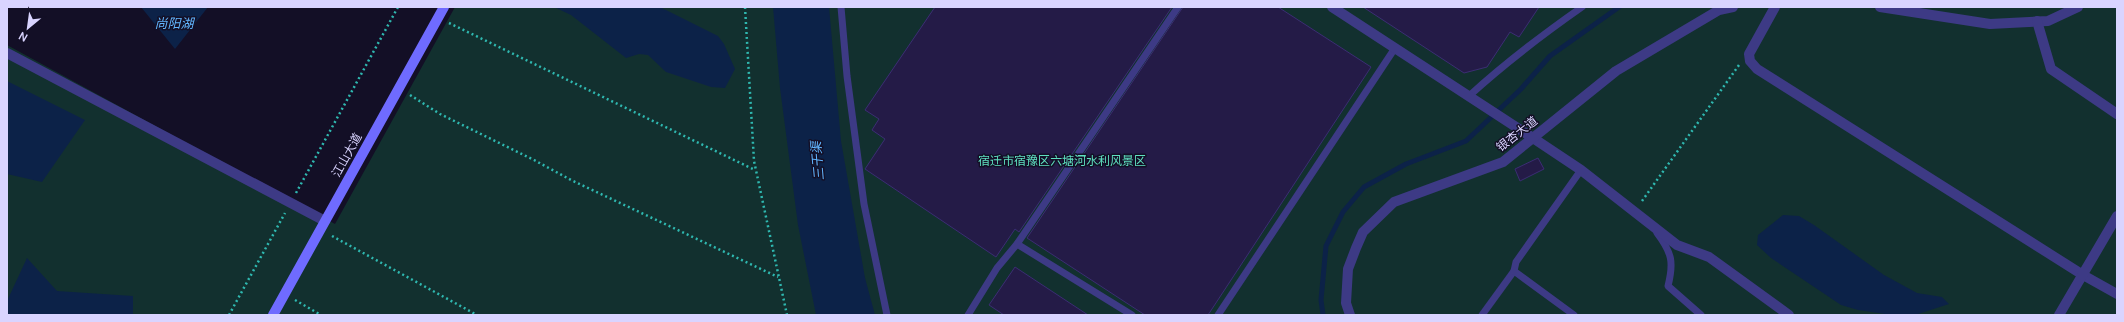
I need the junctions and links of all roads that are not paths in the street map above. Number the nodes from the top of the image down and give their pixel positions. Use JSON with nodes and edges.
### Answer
{"nodes":[{"id":1,"x":444,"y":7,"type":"edge"},
{"id":2,"x":841,"y":7,"type":"edge"},
{"id":3,"x":1178,"y":7,"type":"edge"},
{"id":4,"x":1332,"y":7,"type":"edge"},
{"id":5,"x":1582,"y":7,"type":"edge"},
{"id":6,"x":1733,"y":7,"type":"edge"},
{"id":7,"x":1775,"y":7,"type":"edge"},
{"id":8,"x":1880,"y":7,"type":"edge"},
{"id":9,"x":2078,"y":7,"type":"edge"},
{"id":10,"x":2037,"y":21,"type":"junction"},
{"id":11,"x":1395,"y":48,"type":"junction"},
{"id":12,"x":7,"y":53,"type":"edge"},
{"id":13,"x":1470,"y":96,"type":"junction"},
{"id":14,"x":2117,"y":114,"type":"edge"},
{"id":15,"x":1529,"y":135,"type":"junction"},
{"id":16,"x":1580,"y":170,"type":"junction"},
{"id":17,"x":2117,"y":216,"type":"edge"},
{"id":18,"x":1648,"y":220,"type":"junction"},
{"id":19,"x":325,"y":221,"type":"junction"},
{"id":20,"x":1017,"y":244,"type":"junction"},
{"id":21,"x":1514,"y":271,"type":"junction"},
{"id":22,"x":2083,"y":275,"type":"junction"},
{"id":23,"x":2117,"y":294,"type":"edge"},
{"id":24,"x":272,"y":315,"type":"edge"},
{"id":25,"x":887,"y":315,"type":"edge"},
{"id":26,"x":968,"y":315,"type":"edge"},
{"id":27,"x":1132,"y":315,"type":"edge"},
{"id":28,"x":1218,"y":315,"type":"edge"},
{"id":29,"x":1350,"y":315,"type":"edge"},
{"id":30,"x":1482,"y":315,"type":"edge"},
{"id":31,"x":1574,"y":315,"type":"edge"},
{"id":32,"x":1701,"y":315,"type":"edge"},
{"id":33,"x":1789,"y":315,"type":"edge"},
{"id":34,"x":2060,"y":315,"type":"edge"}],
"edges":[{"from":1,"to":19,"type":"main road","name":"江山大道"},
{"from":2,"to":25,"type":"lane"},
{"from":3,"to":20,"type":"lane"},
{"from":4,"to":11,"type":"street"},
{"from":5,"to":13,"type":"lane"},
{"from":6,"to":15,"type":"street","name":"银杏大道"},
{"from":7,"to":22,"type":"street"},
{"from":8,"to":10,"type":"street"},
{"from":9,"to":10,"type":"street"},
{"from":10,"to":14,"type":"street"},
{"from":11,"to":13,"type":"street"},
{"from":11,"to":28,"type":"lane"},
{"from":12,"to":19,"type":"street"},
{"from":13,"to":15,"type":"street"},
{"from":15,"to":16,"type":"street"},
{"from":15,"to":29,"type":"street","name":"银杏大道"},
{"from":16,"to":18,"type":"street"},
{"from":16,"to":21,"type":"lane"},
{"from":17,"to":22,"type":"street"},
{"from":18,"to":32,"type":"lane"},
{"from":18,"to":33,"type":"street"},
{"from":19,"to":24,"type":"main road","name":"江山大道"},
{"from":20,"to":26,"type":"lane"},
{"from":20,"to":27,"type":"lane"},
{"from":21,"to":30,"type":"lane"},
{"from":21,"to":31,"type":"lane"},
{"from":22,"to":23,"type":"street"},
{"from":22,"to":34,"type":"street"}]}
